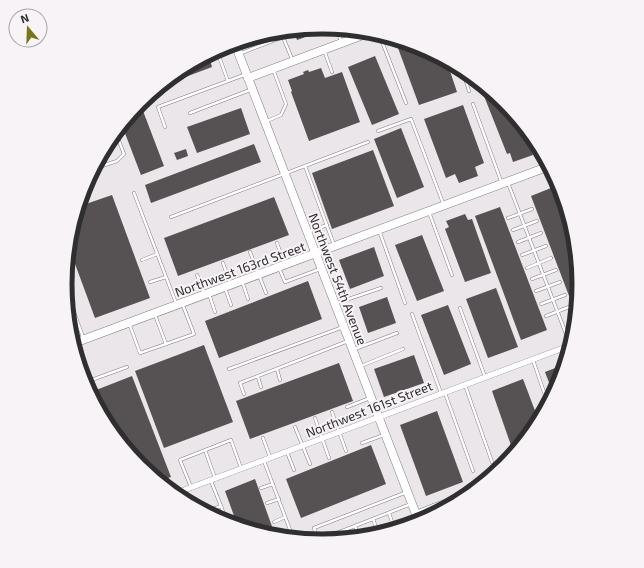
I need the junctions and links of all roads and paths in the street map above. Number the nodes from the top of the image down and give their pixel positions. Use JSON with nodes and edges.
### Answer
{"nodes":[{"id":1,"x":339,"y":35,"type":"edge"},
{"id":2,"x":283,"y":37,"type":"edge"},
{"id":3,"x":359,"y":37,"type":"edge"},
{"id":4,"x":278,"y":38,"type":"edge"},
{"id":5,"x":382,"y":42,"type":"edge"},
{"id":6,"x":342,"y":43,"type":"junction"},
{"id":7,"x":237,"y":49,"type":"edge"},
{"id":8,"x":324,"y":50,"type":"junction"},
{"id":9,"x":239,"y":54,"type":"junction"},
{"id":10,"x":219,"y":56,"type":"edge"},
{"id":11,"x":293,"y":61,"type":"junction"},
{"id":12,"x":273,"y":69,"type":"junction"},
{"id":13,"x":332,"y":72,"type":"dead end"},
{"id":14,"x":248,"y":76,"type":"junction"},
{"id":15,"x":465,"y":79,"type":"edge"},
{"id":16,"x":228,"y":80,"type":"junction"},
{"id":17,"x":253,"y":90,"type":"junction"},
{"id":18,"x":469,"y":91,"type":"dead end"},
{"id":19,"x":406,"y":103,"type":"dead end"},
{"id":20,"x":473,"y":104,"type":"dead end"},
{"id":21,"x":190,"y":113,"type":"dead end"},
{"id":22,"x":265,"y":122,"type":"junction"},
{"id":23,"x":165,"y":127,"type":"dead end"},
{"id":24,"x":378,"y":132,"type":"dead end"},
{"id":25,"x":119,"y":139,"type":"edge"},
{"id":26,"x":368,"y":142,"type":"dead end"},
{"id":27,"x":101,"y":166,"type":"edge"},
{"id":28,"x":305,"y":166,"type":"junction"},
{"id":29,"x":544,"y":168,"type":"edge"},
{"id":30,"x":285,"y":174,"type":"junction"},
{"id":31,"x":505,"y":183,"type":"junction"},
{"id":32,"x":134,"y":193,"type":"dead end"},
{"id":33,"x":444,"y":206,"type":"junction"},
{"id":34,"x":532,"y":208,"type":"dead end"},
{"id":35,"x":429,"y":211,"type":"junction"},
{"id":36,"x":520,"y":213,"type":"junction"},
{"id":37,"x":171,"y":217,"type":"dead end"},
{"id":38,"x":508,"y":218,"type":"dead end"},
{"id":39,"x":537,"y":221,"type":"dead end"},
{"id":40,"x":327,"y":225,"type":"junction"},
{"id":41,"x":525,"y":226,"type":"junction"},
{"id":42,"x":379,"y":230,"type":"junction"},
{"id":43,"x":513,"y":230,"type":"dead end"},
{"id":44,"x":307,"y":232,"type":"junction"},
{"id":45,"x":542,"y":233,"type":"dead end"},
{"id":46,"x":529,"y":238,"type":"junction"},
{"id":47,"x":518,"y":242,"type":"dead end"},
{"id":48,"x":277,"y":243,"type":"dead end"},
{"id":49,"x":335,"y":246,"type":"junction"},
{"id":50,"x":546,"y":246,"type":"dead end"},
{"id":51,"x":534,"y":250,"type":"junction"},
{"id":52,"x":250,"y":252,"type":"dead end"},
{"id":53,"x":157,"y":254,"type":"junction"},
{"id":54,"x":315,"y":254,"type":"junction"},
{"id":55,"x":522,"y":255,"type":"dead end"},
{"id":56,"x":551,"y":258,"type":"dead end"},
{"id":57,"x":142,"y":260,"type":"dead end"},
{"id":58,"x":223,"y":263,"type":"dead end"},
{"id":59,"x":539,"y":263,"type":"junction"},
{"id":60,"x":282,"y":266,"type":"junction"},
{"id":61,"x":527,"y":268,"type":"dead end"},
{"id":62,"x":321,"y":269,"type":"junction"},
{"id":63,"x":556,"y":270,"type":"dead end"},
{"id":64,"x":452,"y":274,"type":"dead end"},
{"id":65,"x":197,"y":275,"type":"dead end"},
{"id":66,"x":258,"y":275,"type":"junction"},
{"id":67,"x":543,"y":275,"type":"junction"},
{"id":68,"x":166,"y":276,"type":"junction"},
{"id":69,"x":532,"y":279,"type":"dead end"},
{"id":70,"x":242,"y":281,"type":"junction"},
{"id":71,"x":150,"y":282,"type":"dead end"},
{"id":72,"x":560,"y":282,"type":"dead end"},
{"id":73,"x":228,"y":286,"type":"junction"},
{"id":74,"x":548,"y":287,"type":"junction"},
{"id":75,"x":381,"y":288,"type":"dead end"},
{"id":76,"x":536,"y":291,"type":"dead end"},
{"id":77,"x":266,"y":293,"type":"dead end"},
{"id":78,"x":207,"y":294,"type":"junction"},
{"id":79,"x":565,"y":295,"type":"dead end"},
{"id":80,"x":248,"y":299,"type":"dead end"},
{"id":81,"x":553,"y":300,"type":"junction"},
{"id":82,"x":405,"y":303,"type":"dead end"},
{"id":83,"x":179,"y":304,"type":"junction"},
{"id":84,"x":335,"y":304,"type":"junction"},
{"id":85,"x":541,"y":304,"type":"dead end"},
{"id":86,"x":231,"y":305,"type":"dead end"},
{"id":87,"x":570,"y":307,"type":"dead end"},
{"id":88,"x":460,"y":308,"type":"dead end"},
{"id":89,"x":557,"y":311,"type":"junction"},
{"id":90,"x":215,"y":312,"type":"dead end"},
{"id":91,"x":154,"y":313,"type":"junction"},
{"id":92,"x":412,"y":314,"type":"dead end"},
{"id":93,"x":546,"y":316,"type":"dead end"},
{"id":94,"x":75,"y":323,"type":"edge"},
{"id":95,"x":129,"y":323,"type":"junction"},
{"id":96,"x":343,"y":326,"type":"junction"},
{"id":97,"x":397,"y":333,"type":"dead end"},
{"id":98,"x":566,"y":335,"type":"edge"},
{"id":99,"x":80,"y":341,"type":"edge"},
{"id":100,"x":349,"y":341,"type":"junction"},
{"id":101,"x":166,"y":344,"type":"junction"},
{"id":102,"x":563,"y":348,"type":"edge"},
{"id":103,"x":403,"y":349,"type":"dead end"},
{"id":104,"x":352,"y":350,"type":"junction"},
{"id":105,"x":532,"y":360,"type":"junction"},
{"id":106,"x":127,"y":367,"type":"dead end"},
{"id":107,"x":359,"y":367,"type":"junction"},
{"id":108,"x":229,"y":369,"type":"dead end"},
{"id":109,"x":277,"y":369,"type":"junction"},
{"id":110,"x":258,"y":376,"type":"junction"},
{"id":111,"x":485,"y":377,"type":"junction"},
{"id":112,"x":91,"y":380,"type":"edge"},
{"id":113,"x":280,"y":380,"type":"dead end"},
{"id":114,"x":465,"y":385,"type":"junction"},
{"id":115,"x":261,"y":387,"type":"dead end"},
{"id":116,"x":443,"y":393,"type":"junction"},
{"id":117,"x":244,"y":394,"type":"dead end"},
{"id":118,"x":545,"y":396,"type":"edge"},
{"id":119,"x":371,"y":398,"type":"junction"},
{"id":120,"x":348,"y":406,"type":"dead end"},
{"id":121,"x":332,"y":412,"type":"dead end"},
{"id":122,"x":378,"y":417,"type":"junction"},
{"id":123,"x":315,"y":418,"type":"dead end"},
{"id":124,"x":295,"y":426,"type":"dead end"},
{"id":125,"x":339,"y":432,"type":"junction"},
{"id":126,"x":385,"y":434,"type":"junction"},
{"id":127,"x":263,"y":438,"type":"dead end"},
{"id":128,"x":322,"y":438,"type":"junction"},
{"id":129,"x":362,"y":443,"type":"dead end"},
{"id":130,"x":302,"y":446,"type":"junction"},
{"id":131,"x":205,"y":450,"type":"junction"},
{"id":132,"x":346,"y":451,"type":"dead end"},
{"id":133,"x":287,"y":452,"type":"junction"},
{"id":134,"x":270,"y":458,"type":"junction"},
{"id":135,"x":329,"y":458,"type":"dead end"},
{"id":136,"x":264,"y":460,"type":"junction"},
{"id":137,"x":492,"y":462,"type":"dead end"},
{"id":138,"x":310,"y":464,"type":"dead end"},
{"id":139,"x":242,"y":468,"type":"junction"},
{"id":140,"x":294,"y":470,"type":"dead end"},
{"id":141,"x":473,"y":471,"type":"dead end"},
{"id":142,"x":213,"y":479,"type":"junction"},
{"id":143,"x":273,"y":484,"type":"junction"},
{"id":144,"x":191,"y":488,"type":"junction"},
{"id":145,"x":261,"y":488,"type":"dead end"},
{"id":146,"x":182,"y":491,"type":"edge"},
{"id":147,"x":407,"y":492,"type":"junction"},
{"id":148,"x":279,"y":499,"type":"junction"},
{"id":149,"x":450,"y":499,"type":"edge"},
{"id":150,"x":267,"y":503,"type":"dead end"},
{"id":151,"x":412,"y":504,"type":"junction"},
{"id":152,"x":434,"y":505,"type":"joint"},
{"id":153,"x":221,"y":506,"type":"junction"},
{"id":154,"x":213,"y":509,"type":"edge"},
{"id":155,"x":415,"y":512,"type":"junction"},
{"id":156,"x":389,"y":513,"type":"junction"},
{"id":157,"x":224,"y":514,"type":"edge"},
{"id":158,"x":416,"y":516,"type":"edge"},
{"id":159,"x":285,"y":517,"type":"junction"},
{"id":160,"x":373,"y":519,"type":"junction"},
{"id":161,"x":274,"y":522,"type":"dead end"},
{"id":162,"x":393,"y":524,"type":"edge"},
{"id":163,"x":355,"y":526,"type":"junction"},
{"id":164,"x":376,"y":528,"type":"edge"},
{"id":165,"x":291,"y":532,"type":"edge"},
{"id":166,"x":357,"y":532,"type":"edge"},
{"id":167,"x":338,"y":533,"type":"edge"},
{"id":168,"x":316,"y":534,"type":"edge"}],
"edges":[{"from":1,"to":6,"type":"lane"},
{"from":2,"to":11,"type":"lane"},
{"from":3,"to":6,"type":"street"},
{"from":4,"to":9,"type":"lane"},
{"from":5,"to":19,"type":"lane"},
{"from":6,"to":8,"type":"street"},
{"from":7,"to":9,"type":"street","name":"Northwest 54th Avenue"},
{"from":8,"to":11,"type":"street"},
{"from":8,"to":13,"type":"lane"},
{"from":9,"to":14,"type":"street","name":"Northwest 54th Avenue"},
{"from":10,"to":16,"type":"lane"},
{"from":11,"to":12,"type":"street"},
{"from":12,"to":14,"type":"street"},
{"from":12,"to":22,"type":"lane"},
{"from":14,"to":16,"type":"lane"},
{"from":14,"to":17,"type":"street","name":"Northwest 54th Avenue"},
{"from":15,"to":18,"type":"lane"},
{"from":16,"to":23,"type":"lane"},
{"from":17,"to":21,"type":"lane"},
{"from":17,"to":22,"type":"street","name":"Northwest 54th Avenue"},
{"from":20,"to":31,"type":"lane"},
{"from":22,"to":30,"type":"street","name":"Northwest 54th Avenue"},
{"from":24,"to":33,"type":"lane"},
{"from":25,"to":27,"type":"lane"},
{"from":26,"to":28,"type":"lane"},
{"from":28,"to":30,"type":"lane"},
{"from":28,"to":40,"type":"lane"},
{"from":29,"to":31,"type":"street","name":"Northwest 163rd Street"},
{"from":30,"to":37,"type":"lane"},
{"from":30,"to":44,"type":"street","name":"Northwest 54th Avenue"},
{"from":31,"to":33,"type":"street","name":"Northwest 163rd Street"},
{"from":31,"to":36,"type":"lane"},
{"from":32,"to":53,"type":"lane"},
{"from":33,"to":35,"type":"street","name":"Northwest 163rd Street"},
{"from":34,"to":36,"type":"lane"},
{"from":35,"to":42,"type":"street","name":"Northwest 163rd Street"},
{"from":35,"to":64,"type":"lane"},
{"from":36,"to":38,"type":"lane"},
{"from":36,"to":41,"type":"lane"},
{"from":39,"to":41,"type":"lane"},
{"from":40,"to":44,"type":"lane"},
{"from":40,"to":49,"type":"lane"},
{"from":41,"to":43,"type":"lane"},
{"from":41,"to":46,"type":"lane"},
{"from":42,"to":49,"type":"street","name":"Northwest 163rd Street"},
{"from":42,"to":82,"type":"lane"},
{"from":44,"to":54,"type":"street","name":"Northwest 54th Avenue"},
{"from":45,"to":46,"type":"lane"},
{"from":46,"to":47,"type":"lane"},
{"from":46,"to":51,"type":"lane"},
{"from":48,"to":60,"type":"lane"},
{"from":49,"to":54,"type":"street","name":"Northwest 163rd Street"},
{"from":50,"to":51,"type":"lane"},
{"from":51,"to":55,"type":"lane"},
{"from":51,"to":59,"type":"lane"},
{"from":52,"to":66,"type":"lane"},
{"from":53,"to":57,"type":"lane"},
{"from":53,"to":68,"type":"lane"},
{"from":54,"to":60,"type":"street","name":"Northwest 163rd Street"},
{"from":54,"to":62,"type":"street","name":"Northwest 54th Avenue"},
{"from":56,"to":59,"type":"lane"},
{"from":58,"to":73,"type":"lane"},
{"from":59,"to":61,"type":"lane"},
{"from":59,"to":67,"type":"lane"},
{"from":60,"to":62,"type":"lane"},
{"from":60,"to":66,"type":"street","name":"Northwest 163rd Street"},
{"from":62,"to":84,"type":"street","name":"Northwest 54th Avenue"},
{"from":63,"to":67,"type":"lane"},
{"from":65,"to":78,"type":"lane"},
{"from":66,"to":70,"type":"street","name":"Northwest 163rd Street"},
{"from":66,"to":77,"type":"lane"},
{"from":67,"to":69,"type":"lane"},
{"from":67,"to":74,"type":"lane"},
{"from":68,"to":71,"type":"lane"},
{"from":68,"to":83,"type":"lane"},
{"from":70,"to":73,"type":"street","name":"Northwest 163rd Street"},
{"from":70,"to":80,"type":"lane"},
{"from":72,"to":74,"type":"lane"},
{"from":73,"to":78,"type":"street","name":"Northwest 163rd Street"},
{"from":73,"to":86,"type":"lane"},
{"from":74,"to":76,"type":"lane"},
{"from":74,"to":81,"type":"lane"},
{"from":75,"to":84,"type":"lane"},
{"from":78,"to":83,"type":"street","name":"Northwest 163rd Street"},
{"from":78,"to":90,"type":"lane"},
{"from":79,"to":81,"type":"lane"},
{"from":81,"to":85,"type":"lane"},
{"from":81,"to":89,"type":"lane"},
{"from":83,"to":91,"type":"street","name":"Northwest 163rd Street"},
{"from":83,"to":101,"type":"lane"},
{"from":84,"to":96,"type":"street","name":"Northwest 54th Avenue"},
{"from":87,"to":89,"type":"lane"},
{"from":88,"to":111,"type":"lane"},
{"from":89,"to":93,"type":"lane"},
{"from":89,"to":98,"type":"lane"},
{"from":91,"to":95,"type":"street","name":"Northwest 163rd Street"},
{"from":91,"to":101,"type":"lane"},
{"from":92,"to":116,"type":"lane"},
{"from":94,"to":99,"type":"lane"},
{"from":95,"to":99,"type":"street","name":"Northwest 163rd Street"},
{"from":95,"to":101,"type":"lane"},
{"from":96,"to":100,"type":"street","name":"Northwest 54th Avenue"},
{"from":96,"to":108,"type":"lane"},
{"from":97,"to":104,"type":"lane"},
{"from":100,"to":104,"type":"street","name":"Northwest 54th Avenue"},
{"from":100,"to":109,"type":"lane"},
{"from":102,"to":105,"type":"street","name":"Northwest 161st Street"},
{"from":103,"to":107,"type":"lane"},
{"from":104,"to":107,"type":"street","name":"Northwest 54th Avenue"},
{"from":105,"to":111,"type":"street","name":"Northwest 161st Street"},
{"from":105,"to":118,"type":"lane"},
{"from":106,"to":112,"type":"lane"},
{"from":107,"to":119,"type":"street","name":"Northwest 54th Avenue"},
{"from":109,"to":110,"type":"lane"},
{"from":109,"to":113,"type":"lane"},
{"from":110,"to":115,"type":"lane"},
{"from":110,"to":117,"type":"lane"},
{"from":111,"to":114,"type":"street","name":"Northwest 161st Street"},
{"from":114,"to":116,"type":"street","name":"Northwest 161st Street"},
{"from":114,"to":137,"type":"lane"},
{"from":116,"to":122,"type":"street","name":"Northwest 161st Street"},
{"from":116,"to":141,"type":"lane"},
{"from":119,"to":120,"type":"lane"},
{"from":119,"to":122,"type":"street","name":"Northwest 54th Avenue"},
{"from":121,"to":125,"type":"lane"},
{"from":122,"to":125,"type":"street","name":"Northwest 161st Street"},
{"from":122,"to":126,"type":"street","name":"Northwest 54th Avenue"},
{"from":123,"to":128,"type":"lane"},
{"from":124,"to":130,"type":"lane"},
{"from":125,"to":128,"type":"street","name":"Northwest 161st Street"},
{"from":125,"to":132,"type":"lane"},
{"from":126,"to":129,"type":"lane"},
{"from":126,"to":147,"type":"street","name":"Northwest 54th Avenue"},
{"from":127,"to":134,"type":"lane"},
{"from":128,"to":130,"type":"street","name":"Northwest 161st Street"},
{"from":128,"to":135,"type":"lane"},
{"from":130,"to":133,"type":"street","name":"Northwest 161st Street"},
{"from":130,"to":138,"type":"lane"},
{"from":131,"to":139,"type":"lane"},
{"from":131,"to":142,"type":"lane"},
{"from":131,"to":144,"type":"lane"},
{"from":133,"to":134,"type":"street","name":"Northwest 161st Street"},
{"from":133,"to":140,"type":"lane"},
{"from":134,"to":136,"type":"street","name":"Northwest 161st Street"},
{"from":136,"to":139,"type":"street","name":"Northwest 161st Street"},
{"from":136,"to":143,"type":"lane"},
{"from":139,"to":142,"type":"street","name":"Northwest 161st Street"},
{"from":142,"to":144,"type":"street","name":"Northwest 161st Street"},
{"from":142,"to":153,"type":"lane"},
{"from":143,"to":145,"type":"lane"},
{"from":143,"to":148,"type":"lane"},
{"from":144,"to":146,"type":"street","name":"Northwest 161st Street"},
{"from":147,"to":151,"type":"street","name":"Northwest 54th Avenue"},
{"from":147,"to":168,"type":"lane"},
{"from":148,"to":150,"type":"lane"},
{"from":148,"to":159,"type":"lane"},
{"from":149,"to":152,"type":"lane"},
{"from":151,"to":155,"type":"street","name":"Northwest 54th Avenue"},
{"from":151,"to":156,"type":"lane"},
{"from":152,"to":155,"type":"lane"},
{"from":153,"to":154,"type":"lane"},
{"from":153,"to":157,"type":"lane"},
{"from":155,"to":158,"type":"street","name":"Northwest 54th Avenue"},
{"from":156,"to":160,"type":"lane"},
{"from":156,"to":162,"type":"lane"},
{"from":159,"to":161,"type":"lane"},
{"from":159,"to":165,"type":"lane"},
{"from":160,"to":163,"type":"lane"},
{"from":160,"to":164,"type":"lane"},
{"from":163,"to":166,"type":"lane"},
{"from":163,"to":167,"type":"lane"}]}
